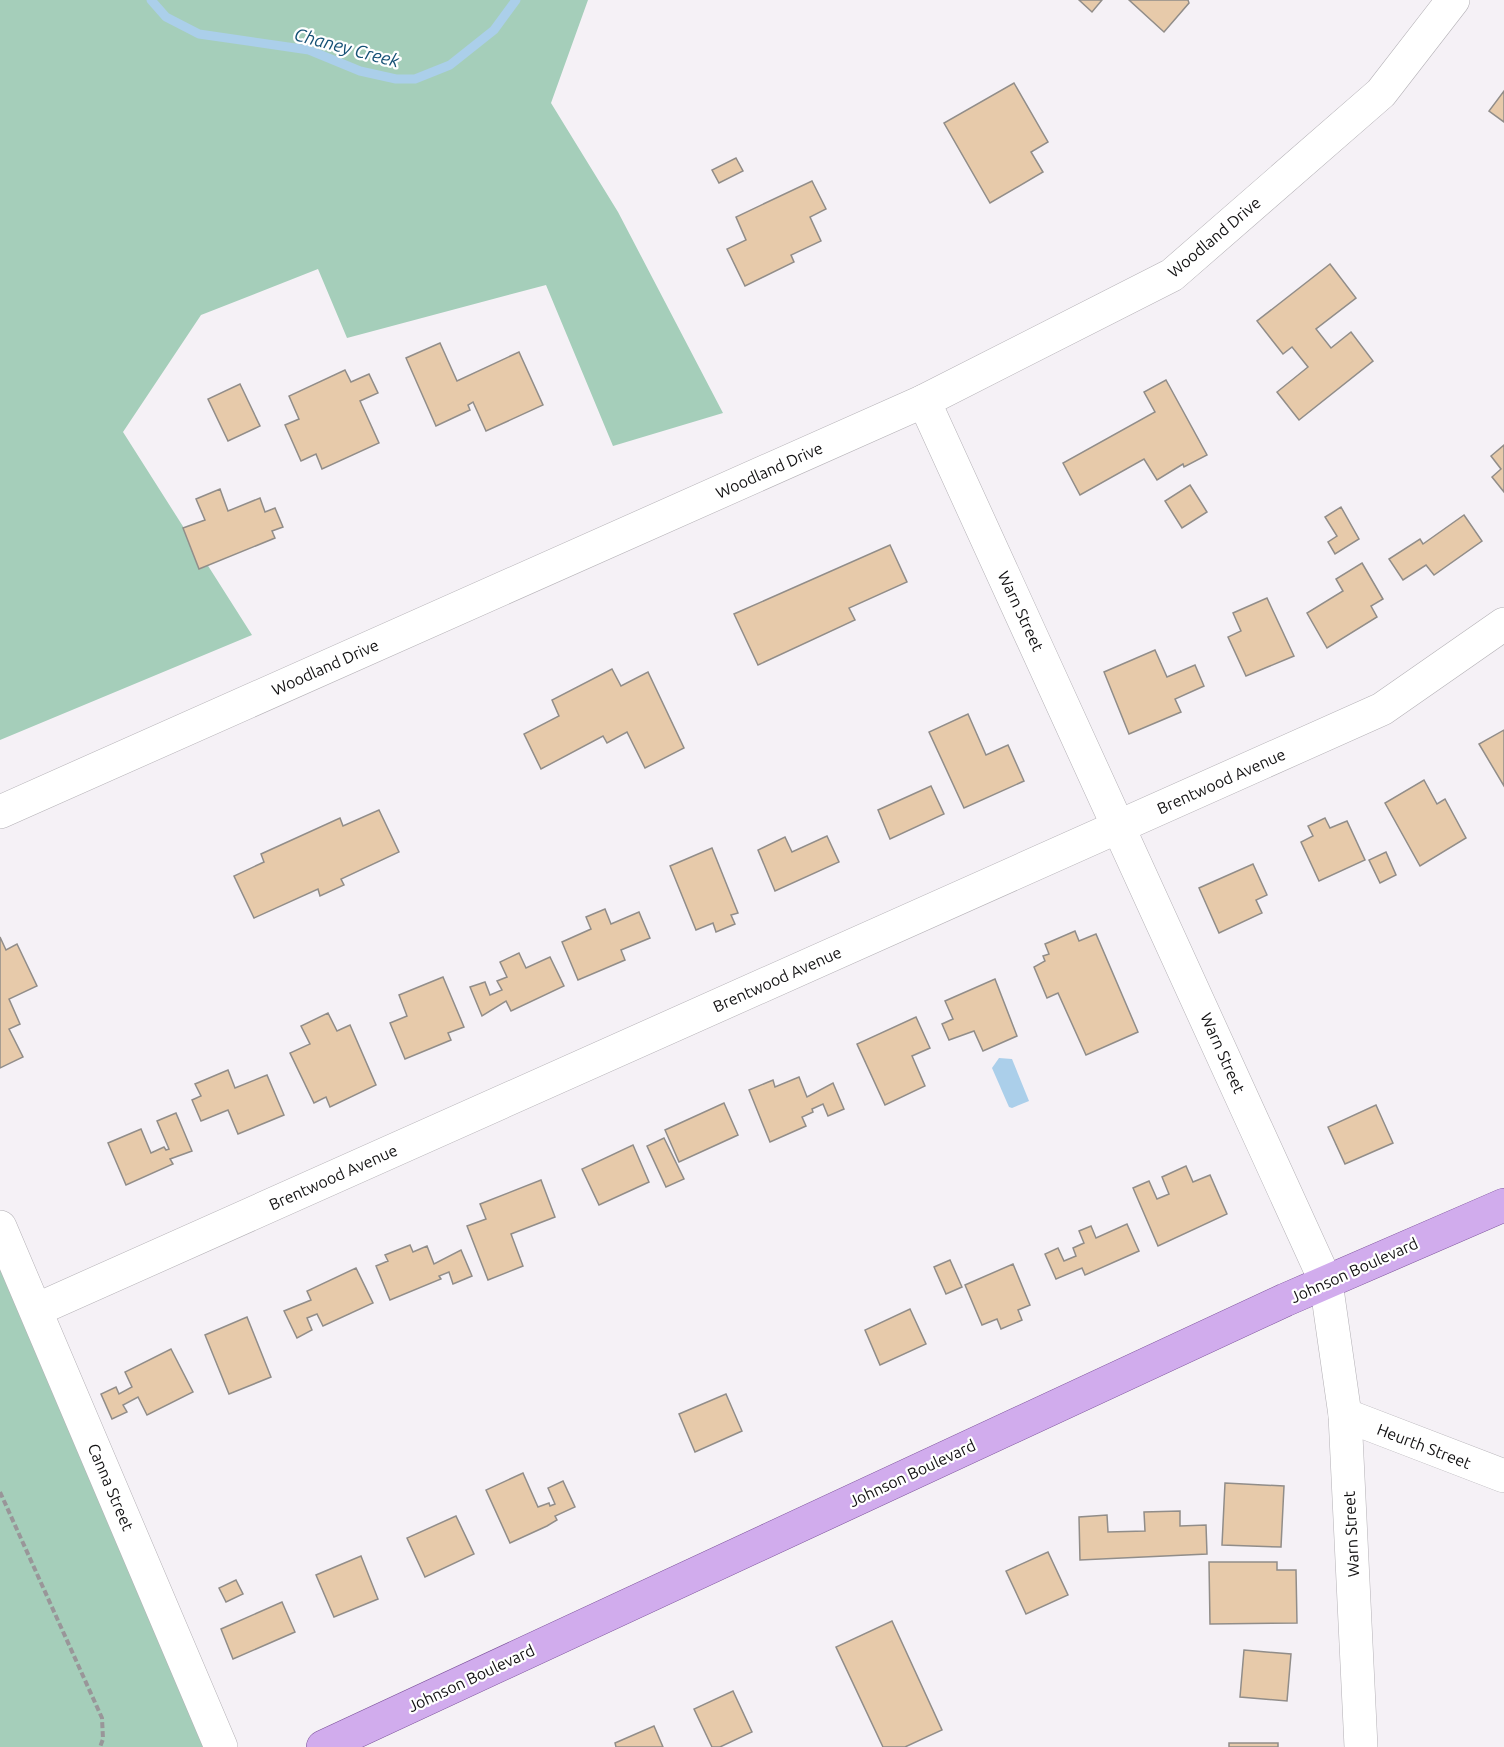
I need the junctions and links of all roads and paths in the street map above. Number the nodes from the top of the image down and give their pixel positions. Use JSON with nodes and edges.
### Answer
{"nodes":[{"id":1,"x":1453,"y":0,"type":"edge"},
{"id":2,"x":924,"y":401,"type":"junction"},
{"id":3,"x":1504,"y":624,"type":"edge"},
{"id":4,"x":0,"y":812,"type":"edge"},
{"id":5,"x":1120,"y":826,"type":"junction"},
{"id":6,"x":1504,"y":1205,"type":"edge"},
{"id":7,"x":0,"y":1227,"type":"edge"},
{"id":8,"x":1326,"y":1282,"type":"junction"},
{"id":9,"x":36,"y":1310,"type":"junction"},
{"id":10,"x":1345,"y":1415,"type":"junction"},
{"id":11,"x":1504,"y":1476,"type":"edge"},
{"id":12,"x":0,"y":1492,"type":"edge"},
{"id":13,"x":100,"y":1747,"type":"edge"},
{"id":14,"x":221,"y":1747,"type":"edge"},
{"id":15,"x":323,"y":1747,"type":"edge"},
{"id":16,"x":1361,"y":1747,"type":"edge"}],
"edges":[{"from":1,"to":2,"type":"street","name":"Woodland Drive"},
{"from":2,"to":4,"type":"street","name":"Woodland Drive"},
{"from":2,"to":5,"type":"street","name":"Warn Street"},
{"from":3,"to":5,"type":"street","name":"Brentwood Avenue"},
{"from":5,"to":8,"type":"street","name":"Warn Street"},
{"from":5,"to":9,"type":"street","name":"Brentwood Avenue"},
{"from":6,"to":8,"type":"main road","name":"Johnson Boulevard"},
{"from":7,"to":9,"type":"street","name":"Canna Street"},
{"from":8,"to":10,"type":"street","name":"Warn Street"},
{"from":8,"to":15,"type":"main road","name":"Johnson Boulevard"},
{"from":9,"to":14,"type":"street","name":"Canna Street"},
{"from":10,"to":11,"type":"street","name":"Heurth Street"},
{"from":10,"to":16,"type":"street","name":"Warn Street"},
{"from":12,"to":13,"type":"path"}]}
